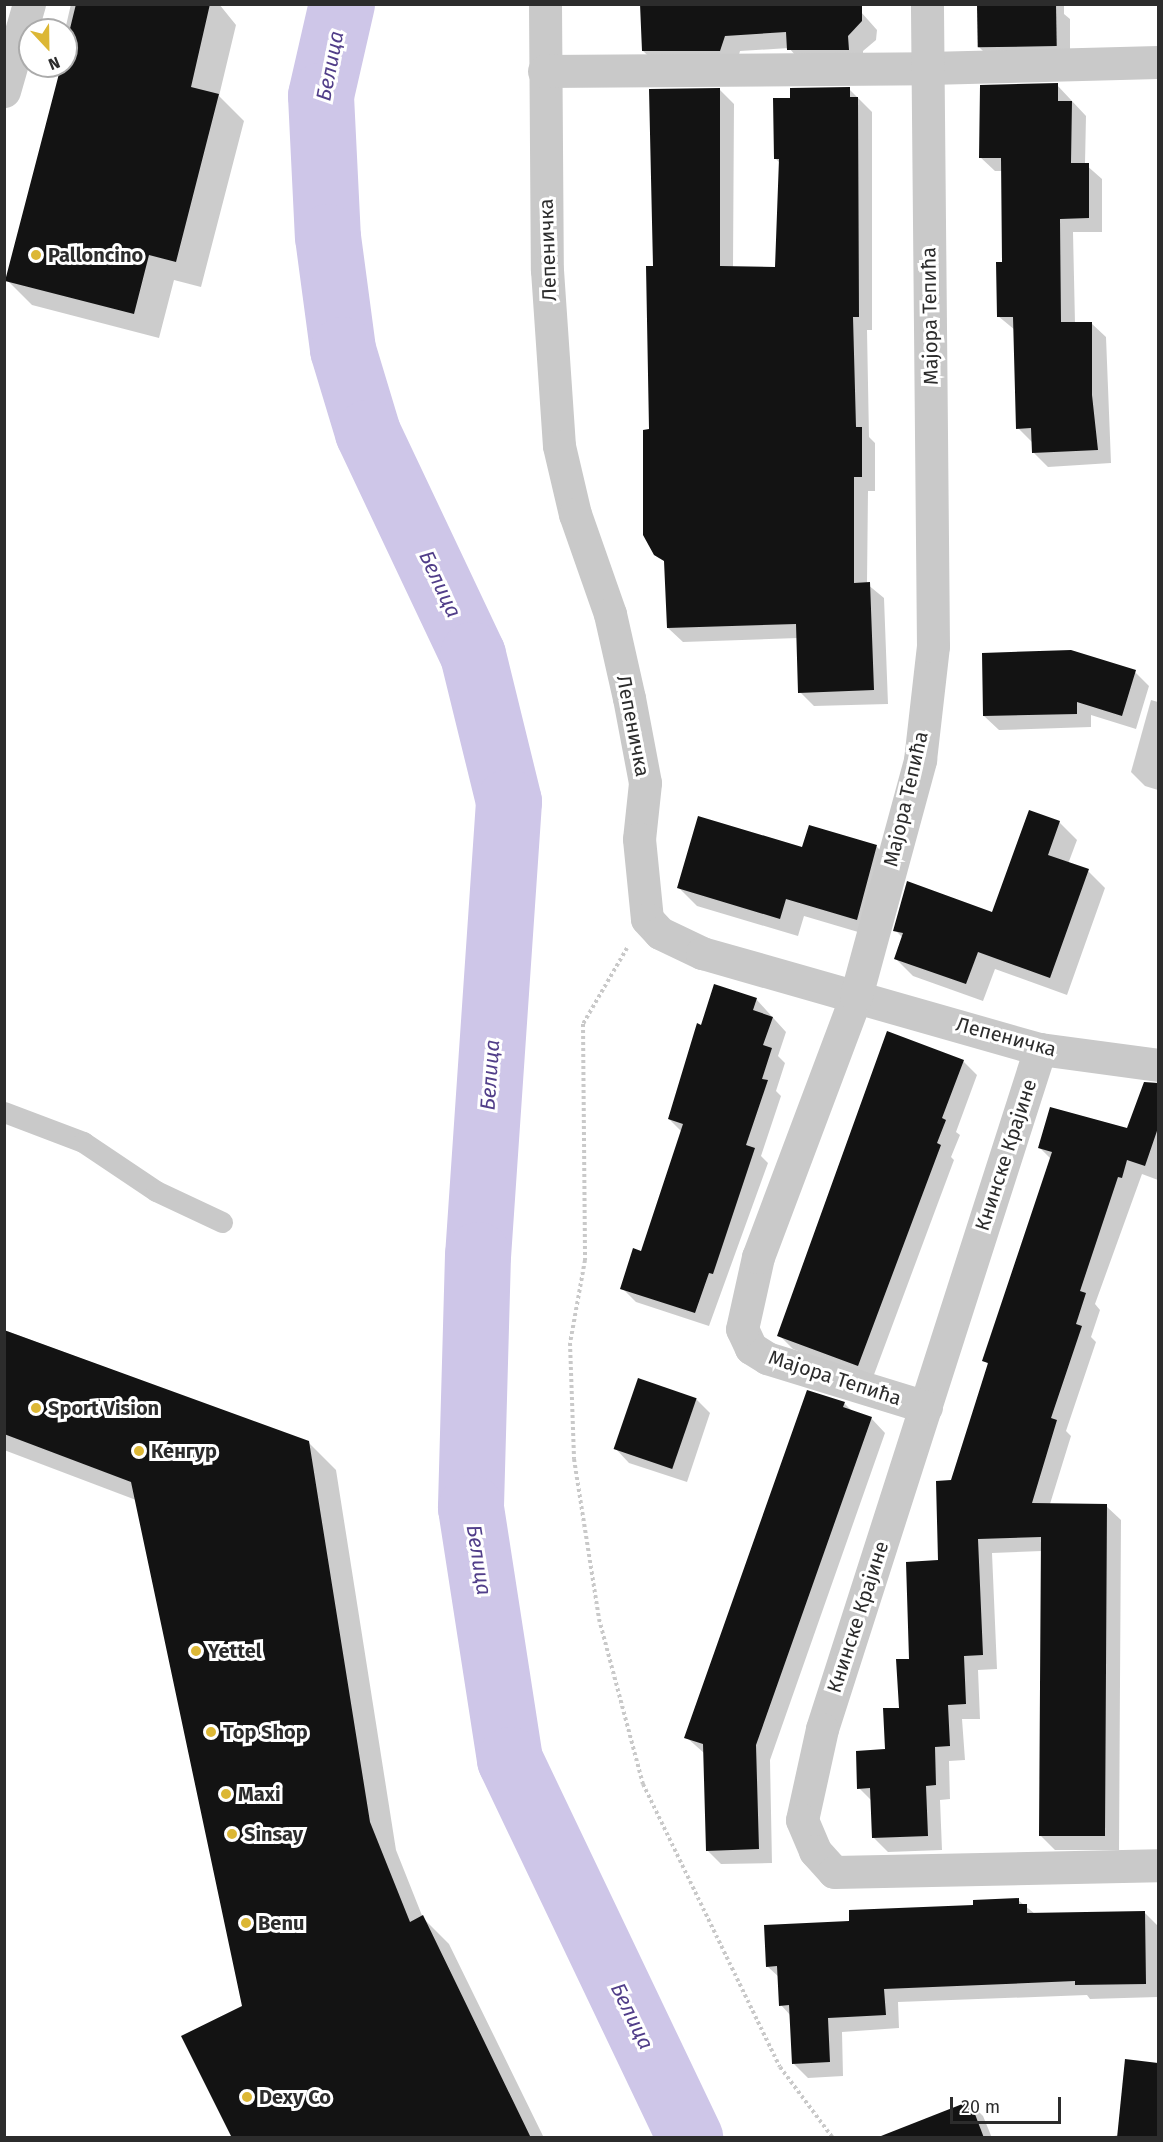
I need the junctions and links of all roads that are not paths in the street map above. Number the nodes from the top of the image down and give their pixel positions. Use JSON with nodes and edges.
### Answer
{"nodes":[{"id":1,"x":29,"y":4,"type":"edge"},
{"id":2,"x":545,"y":4,"type":"edge"},
{"id":3,"x":927,"y":4,"type":"edge"},
{"id":4,"x":1158,"y":62,"type":"edge"},
{"id":5,"x":928,"y":69,"type":"junction"},
{"id":6,"x":544,"y":71,"type":"junction"},
{"id":7,"x":4,"y":91,"type":"edge"},
{"id":8,"x":856,"y":996,"type":"junction"},
{"id":9,"x":1040,"y":1049,"type":"junction"},
{"id":10,"x":1158,"y":1065,"type":"edge"},
{"id":11,"x":4,"y":1112,"type":"edge"},
{"id":12,"x":222,"y":1222,"type":"dead end"},
{"id":13,"x":926,"y":1407,"type":"junction"},
{"id":14,"x":1158,"y":1865,"type":"edge"}],
"edges":[{"from":1,"to":7,"type":"street"},
{"from":2,"to":6,"type":"street","name":"Лепеничка"},
{"from":3,"to":5,"type":"street","name":"Мајора Тепића"},
{"from":4,"to":5,"type":"street"},
{"from":5,"to":6,"type":"street"},
{"from":5,"to":8,"type":"street","name":"Мајора Тепића"},
{"from":6,"to":8,"type":"street","name":"Лепеничка"},
{"from":8,"to":9,"type":"street","name":"Лепеничка"},
{"from":8,"to":13,"type":"street","name":"Мајора Тепића"},
{"from":9,"to":10,"type":"street","name":"Лепеничка"},
{"from":9,"to":13,"type":"street","name":"Книнске Крајине"},
{"from":11,"to":12,"type":"lane"},
{"from":13,"to":14,"type":"street","name":"Книнске Крајине"}]}
